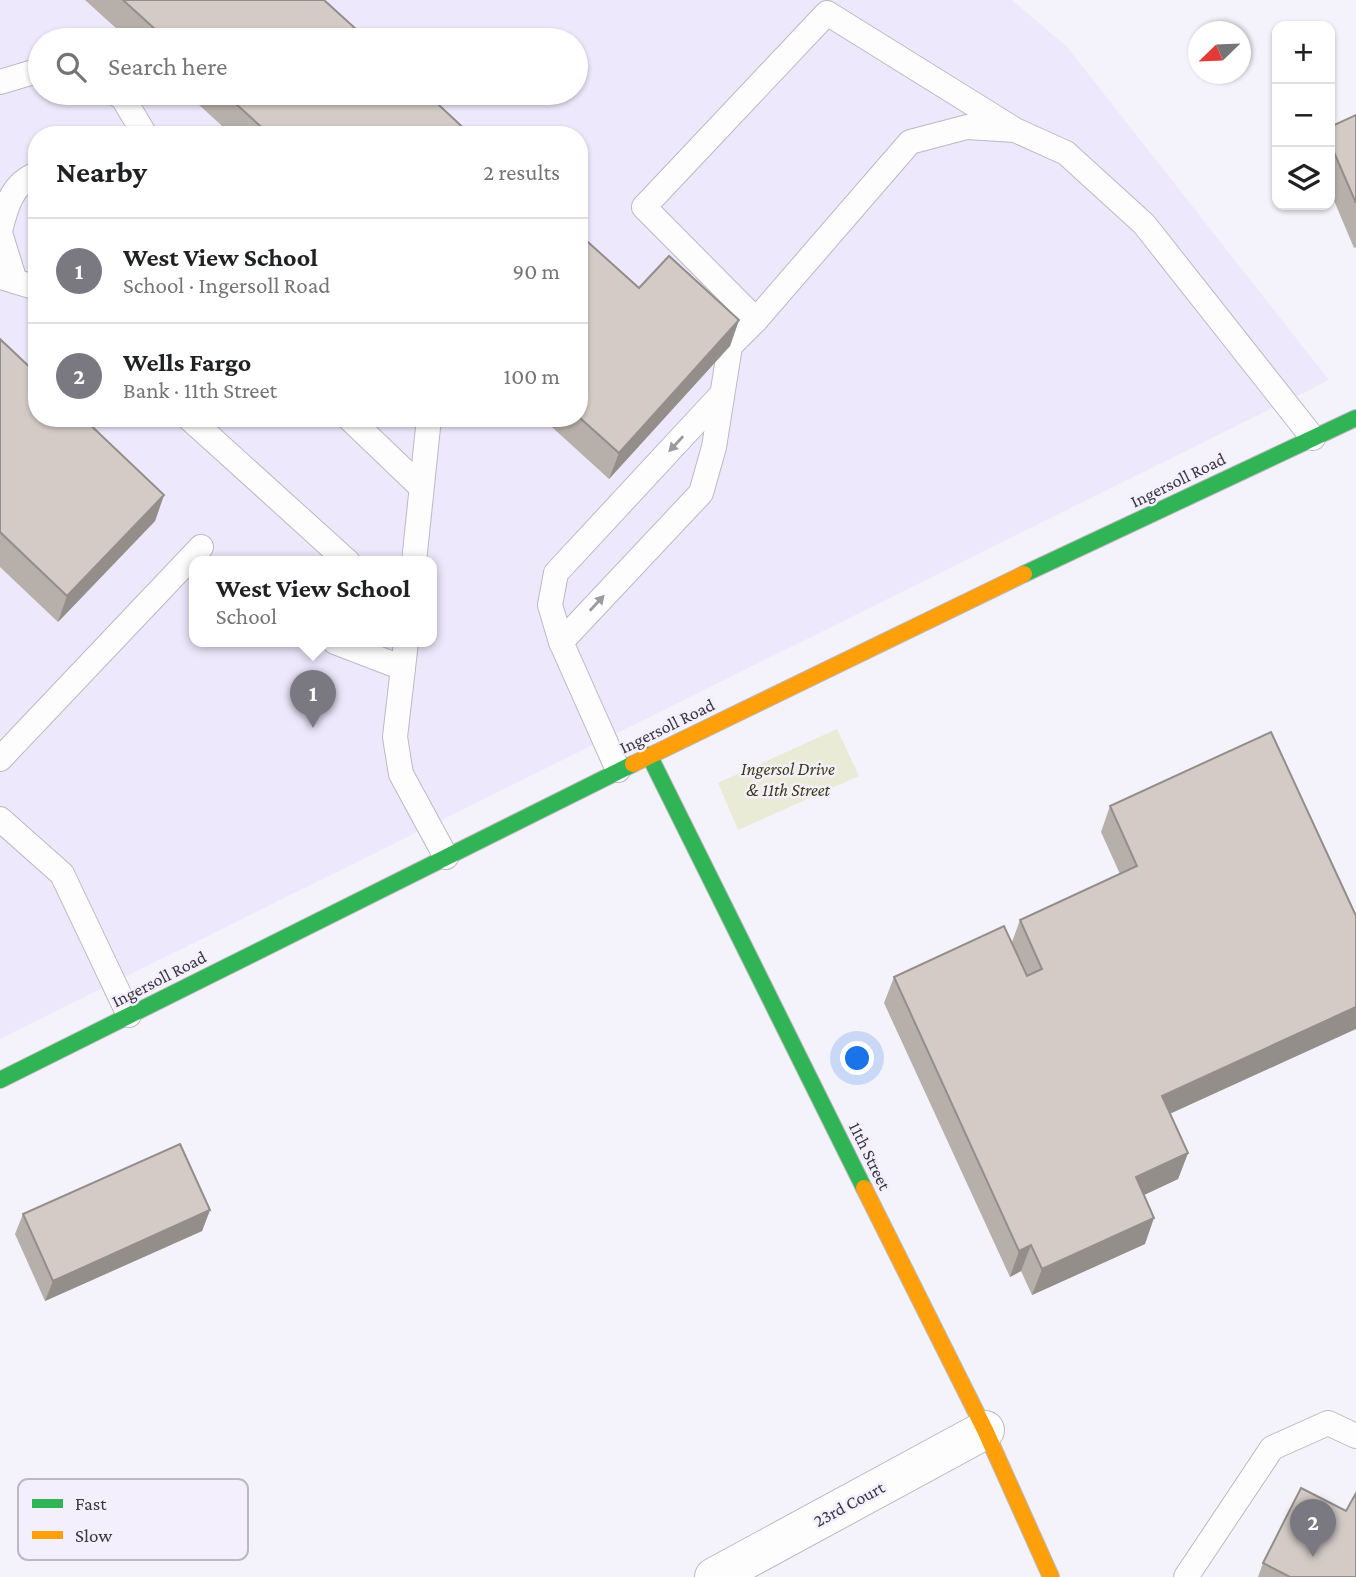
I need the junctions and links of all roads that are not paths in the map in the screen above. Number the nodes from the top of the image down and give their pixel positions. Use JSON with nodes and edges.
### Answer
{"nodes":[{"id":1,"x":28,"y":74,"type":"edge"},
{"id":2,"x":0,"y":82,"type":"edge"},
{"id":3,"x":127,"y":105,"type":"edge"},
{"id":4,"x":140,"y":126,"type":"edge"},
{"id":5,"x":1015,"y":130,"type":"junction"},
{"id":6,"x":28,"y":177,"type":"edge"},
{"id":7,"x":0,"y":232,"type":"edge"},
{"id":8,"x":17,"y":282,"type":"edge"},
{"id":9,"x":756,"y":320,"type":"junction"},
{"id":10,"x":722,"y":394,"type":"junction"},
{"id":11,"x":1356,"y":418,"type":"edge"},
{"id":12,"x":199,"y":427,"type":"edge"},
{"id":13,"x":358,"y":427,"type":"edge"},
{"id":14,"x":428,"y":427,"type":"edge"},
{"id":15,"x":1313,"y":438,"type":"junction"},
{"id":16,"x":421,"y":487,"type":"junction"},
{"id":17,"x":201,"y":547,"type":"dead end"},
{"id":18,"x":193,"y":556,"type":"edge"},
{"id":19,"x":341,"y":556,"type":"edge"},
{"id":20,"x":415,"y":556,"type":"edge"},
{"id":21,"x":189,"y":560,"type":"edge"},
{"id":22,"x":170,"y":580,"type":"junction"},
{"id":23,"x":189,"y":587,"type":"edge"},
{"id":24,"x":561,"y":642,"type":"junction"},
{"id":25,"x":348,"y":647,"type":"edge"},
{"id":26,"x":405,"y":647,"type":"edge"},
{"id":27,"x":403,"y":668,"type":"junction"},
{"id":28,"x":649,"y":755,"type":"junction"},
{"id":29,"x":0,"y":759,"type":"edge"},
{"id":30,"x":618,"y":770,"type":"junction"},
{"id":31,"x":0,"y":819,"type":"edge"},
{"id":32,"x":446,"y":857,"type":"junction"},
{"id":33,"x":129,"y":1016,"type":"junction"},
{"id":34,"x":0,"y":1080,"type":"edge"},
{"id":35,"x":985,"y":1430,"type":"junction"},
{"id":36,"x":1356,"y":1436,"type":"edge"},
{"id":37,"x":713,"y":1577,"type":"edge"},
{"id":38,"x":1051,"y":1577,"type":"edge"},
{"id":39,"x":1186,"y":1577,"type":"edge"}],
"edges":[{"from":1,"to":2,"type":"lane"},
{"from":3,"to":4,"type":"lane"},
{"from":5,"to":9,"type":"lane"},
{"from":5,"to":9,"type":"lane"},
{"from":5,"to":15,"type":"lane"},
{"from":6,"to":7,"type":"lane"},
{"from":7,"to":8,"type":"lane"},
{"from":9,"to":10,"type":"lane"},
{"from":24,"to":10,"type":"lane","one_way":true},
{"from":10,"to":24,"type":"lane","one_way":true},
{"from":11,"to":15,"type":"street","name":"Ingersoll Road"},
{"from":12,"to":19,"type":"lane"},
{"from":13,"to":16,"type":"lane"},
{"from":14,"to":16,"type":"lane"},
{"from":15,"to":28,"type":"street","name":"Ingersoll Road"},
{"from":16,"to":20,"type":"lane"},
{"from":17,"to":18,"type":"lane"},
{"from":21,"to":22,"type":"lane"},
{"from":22,"to":23,"type":"lane"},
{"from":22,"to":29,"type":"lane"},
{"from":24,"to":30,"type":"lane"},
{"from":25,"to":27,"type":"lane"},
{"from":26,"to":27,"type":"lane"},
{"from":27,"to":32,"type":"lane"},
{"from":28,"to":30,"type":"street","name":"Ingersoll Road"},
{"from":28,"to":35,"type":"street","name":"11th Street"},
{"from":30,"to":32,"type":"street","name":"Ingersoll Road"},
{"from":31,"to":33,"type":"lane"},
{"from":32,"to":33,"type":"street","name":"Ingersoll Road"},
{"from":33,"to":34,"type":"street","name":"Ingersoll Road"},
{"from":35,"to":37,"type":"street","name":"23rd Court"},
{"from":35,"to":38,"type":"street","name":"11th Street"},
{"from":36,"to":39,"type":"lane"}]}
